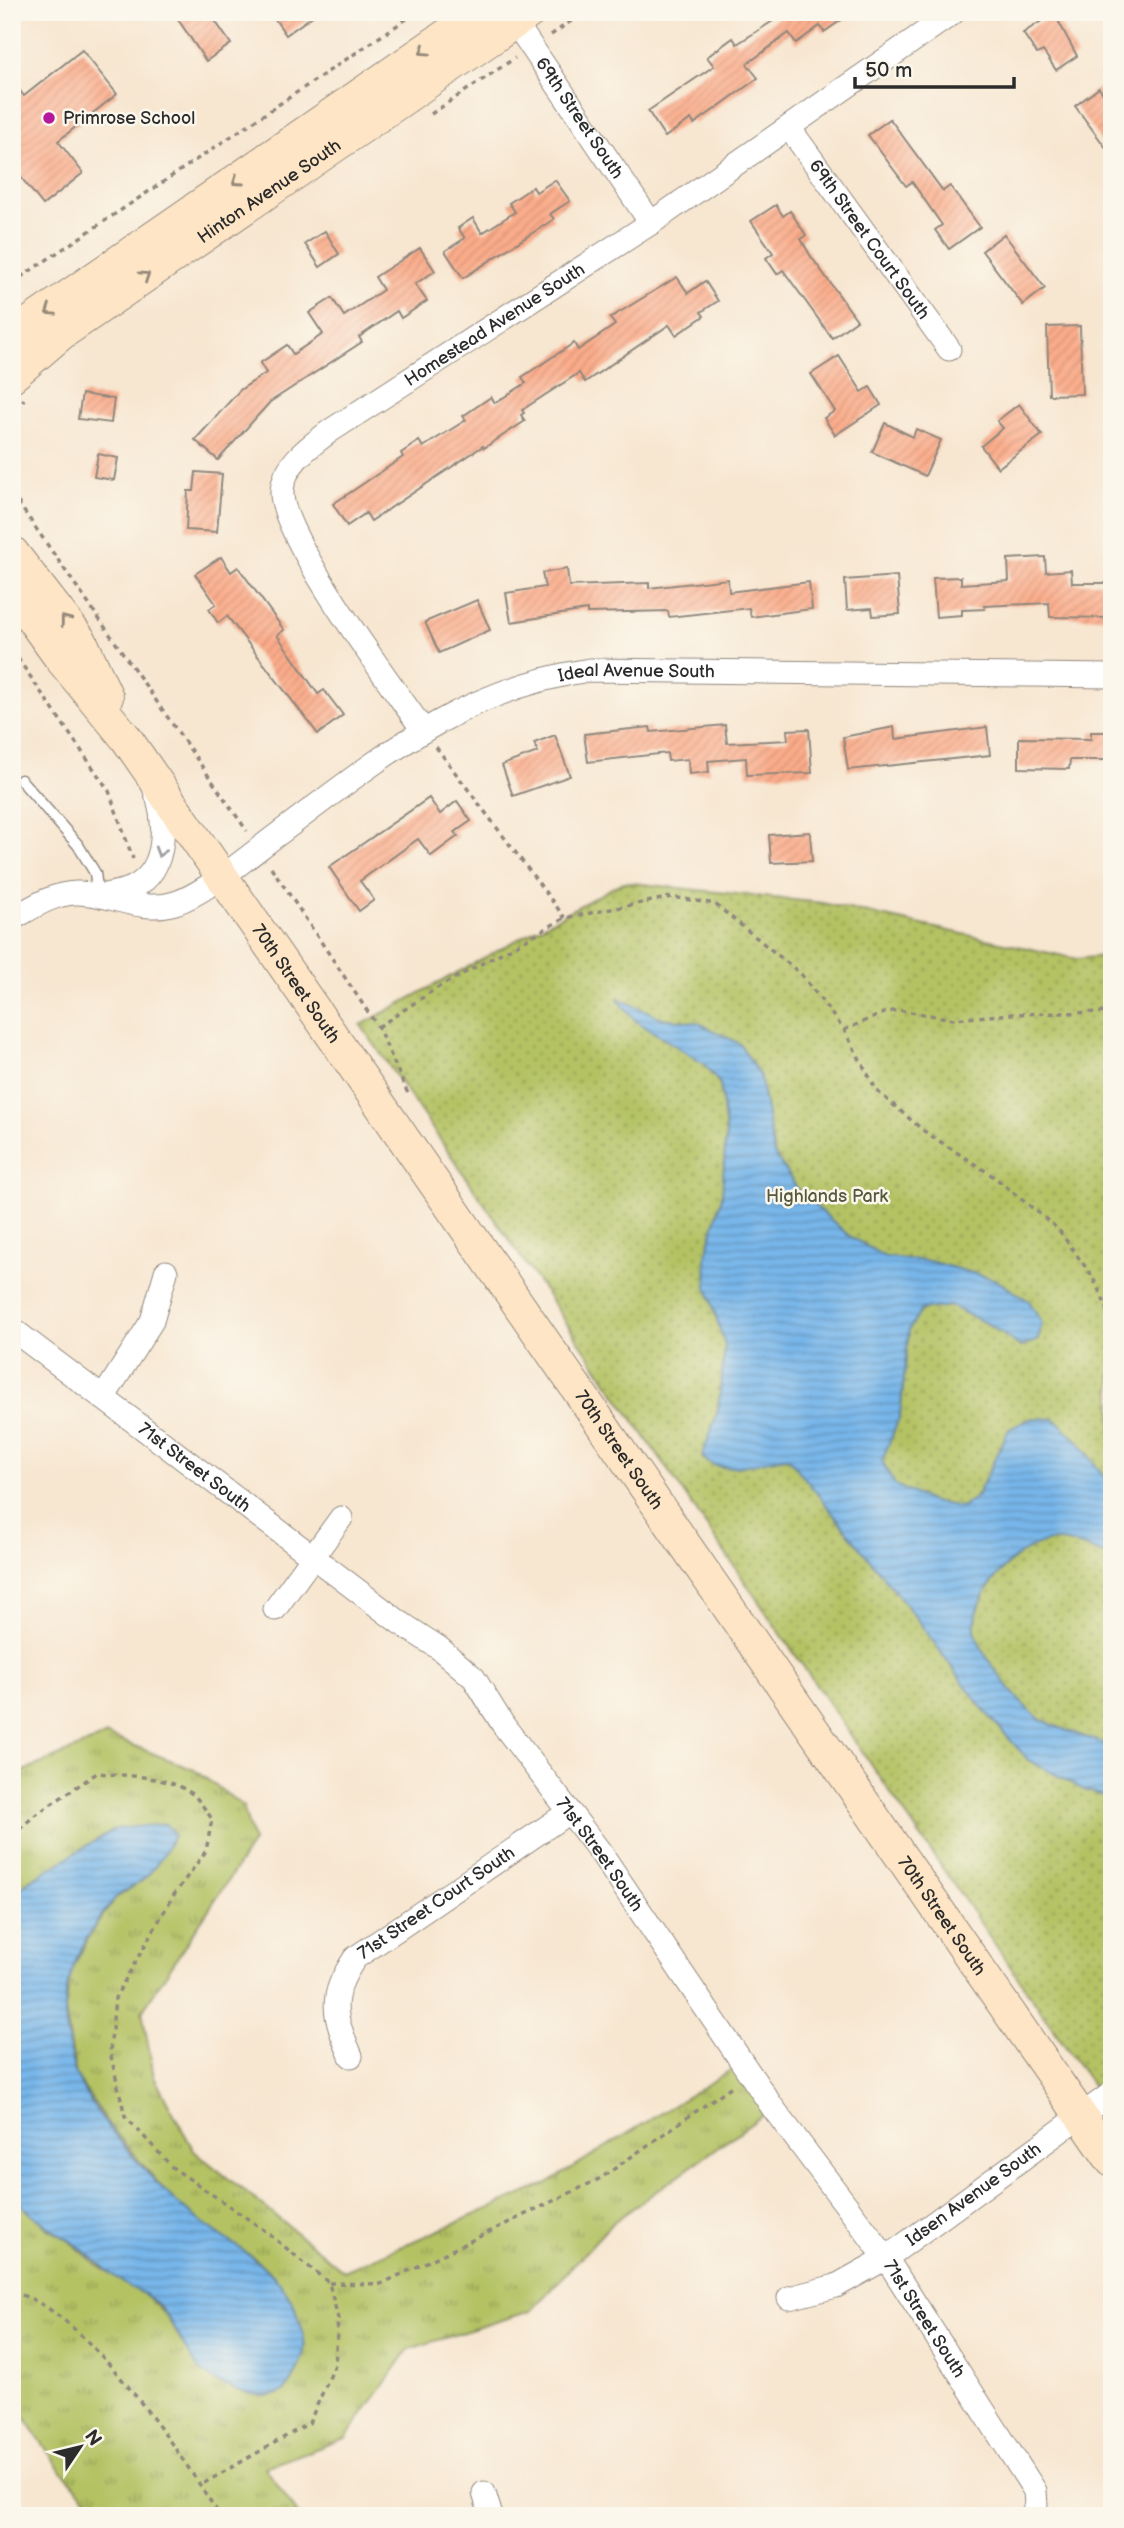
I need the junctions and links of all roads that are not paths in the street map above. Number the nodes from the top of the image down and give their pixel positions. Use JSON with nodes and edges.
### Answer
{"nodes":[{"id":1,"x":480,"y":12,"type":"edge"},
{"id":2,"x":954,"y":12,"type":"edge"},
{"id":3,"x":518,"y":16,"type":"edge"},
{"id":4,"x":790,"y":129,"type":"junction"},
{"id":5,"x":651,"y":223,"type":"junction"},
{"id":6,"x":12,"y":335,"type":"edge"},
{"id":7,"x":949,"y":349,"type":"dead end"},
{"id":8,"x":12,"y":376,"type":"edge"},
{"id":9,"x":12,"y":552,"type":"edge"},
{"id":10,"x":12,"y":591,"type":"edge"},
{"id":11,"x":1112,"y":676,"type":"edge"},
{"id":12,"x":423,"y":730,"type":"junction"},
{"id":13,"x":134,"y":751,"type":"junction"},
{"id":14,"x":21,"y":780,"type":"dead end"},
{"id":15,"x":222,"y":875,"type":"junction"},
{"id":16,"x":98,"y":897,"type":"junction"},
{"id":17,"x":12,"y":919,"type":"edge"},
{"id":18,"x":166,"y":1272,"type":"dead end"},
{"id":19,"x":12,"y":1329,"type":"edge"},
{"id":20,"x":103,"y":1398,"type":"junction"},
{"id":21,"x":341,"y":1518,"type":"dead end"},
{"id":22,"x":314,"y":1554,"type":"junction"},
{"id":23,"x":275,"y":1609,"type":"dead end"},
{"id":24,"x":569,"y":1812,"type":"junction"},
{"id":25,"x":351,"y":2056,"type":"dead end"},
{"id":26,"x":1112,"y":2093,"type":"edge"},
{"id":27,"x":1080,"y":2115,"type":"junction"},
{"id":28,"x":1112,"y":2161,"type":"edge"},
{"id":29,"x":886,"y":2258,"type":"junction"},
{"id":30,"x":789,"y":2298,"type":"dead end"},
{"id":31,"x":484,"y":2493,"type":"dead end"},
{"id":32,"x":491,"y":2516,"type":"edge"},
{"id":33,"x":1032,"y":2516,"type":"edge"}],
"edges":[{"from":1,"to":6,"type":"main road","name":"Hinton Avenue South","one_way":true},
{"from":2,"to":4,"type":"street","name":"Homestead Avenue South"},
{"from":3,"to":5,"type":"street","name":"69th Street South"},
{"from":8,"to":3,"type":"main road","name":"Hinton Avenue South","one_way":true},
{"from":4,"to":5,"type":"street","name":"Homestead Avenue South"},
{"from":4,"to":7,"type":"street","name":"69th Street Court South"},
{"from":5,"to":12,"type":"street","name":"Homestead Avenue South"},
{"from":13,"to":9,"type":"main road","name":"70th Street South","one_way":true},
{"from":10,"to":13,"type":"main road","name":"70th Street South"},
{"from":11,"to":12,"type":"street","name":"Ideal Avenue South"},
{"from":12,"to":15,"type":"street","name":"Ideal Avenue South"},
{"from":13,"to":15,"type":"main road","name":"70th Street South"},
{"from":13,"to":16,"type":"street","one_way":true},
{"from":14,"to":16,"type":"lane"},
{"from":15,"to":16,"type":"street"},
{"from":15,"to":27,"type":"main road","name":"70th Street South"},
{"from":16,"to":17,"type":"street"},
{"from":18,"to":20,"type":"street"},
{"from":19,"to":20,"type":"street","name":"71st Street South"},
{"from":20,"to":22,"type":"street","name":"71st Street South"},
{"from":21,"to":22,"type":"street"},
{"from":22,"to":23,"type":"street"},
{"from":22,"to":24,"type":"street","name":"71st Street South"},
{"from":24,"to":25,"type":"street","name":"71st Street Court South"},
{"from":24,"to":29,"type":"street","name":"71st Street South"},
{"from":26,"to":27,"type":"street","name":"Idsen Avenue South"},
{"from":27,"to":28,"type":"main road","name":"70th Street South"},
{"from":27,"to":29,"type":"street","name":"Idsen Avenue South"},
{"from":29,"to":30,"type":"street","name":"Idsen Avenue South"},
{"from":29,"to":33,"type":"street","name":"71st Street South"},
{"from":31,"to":32,"type":"street"}]}
